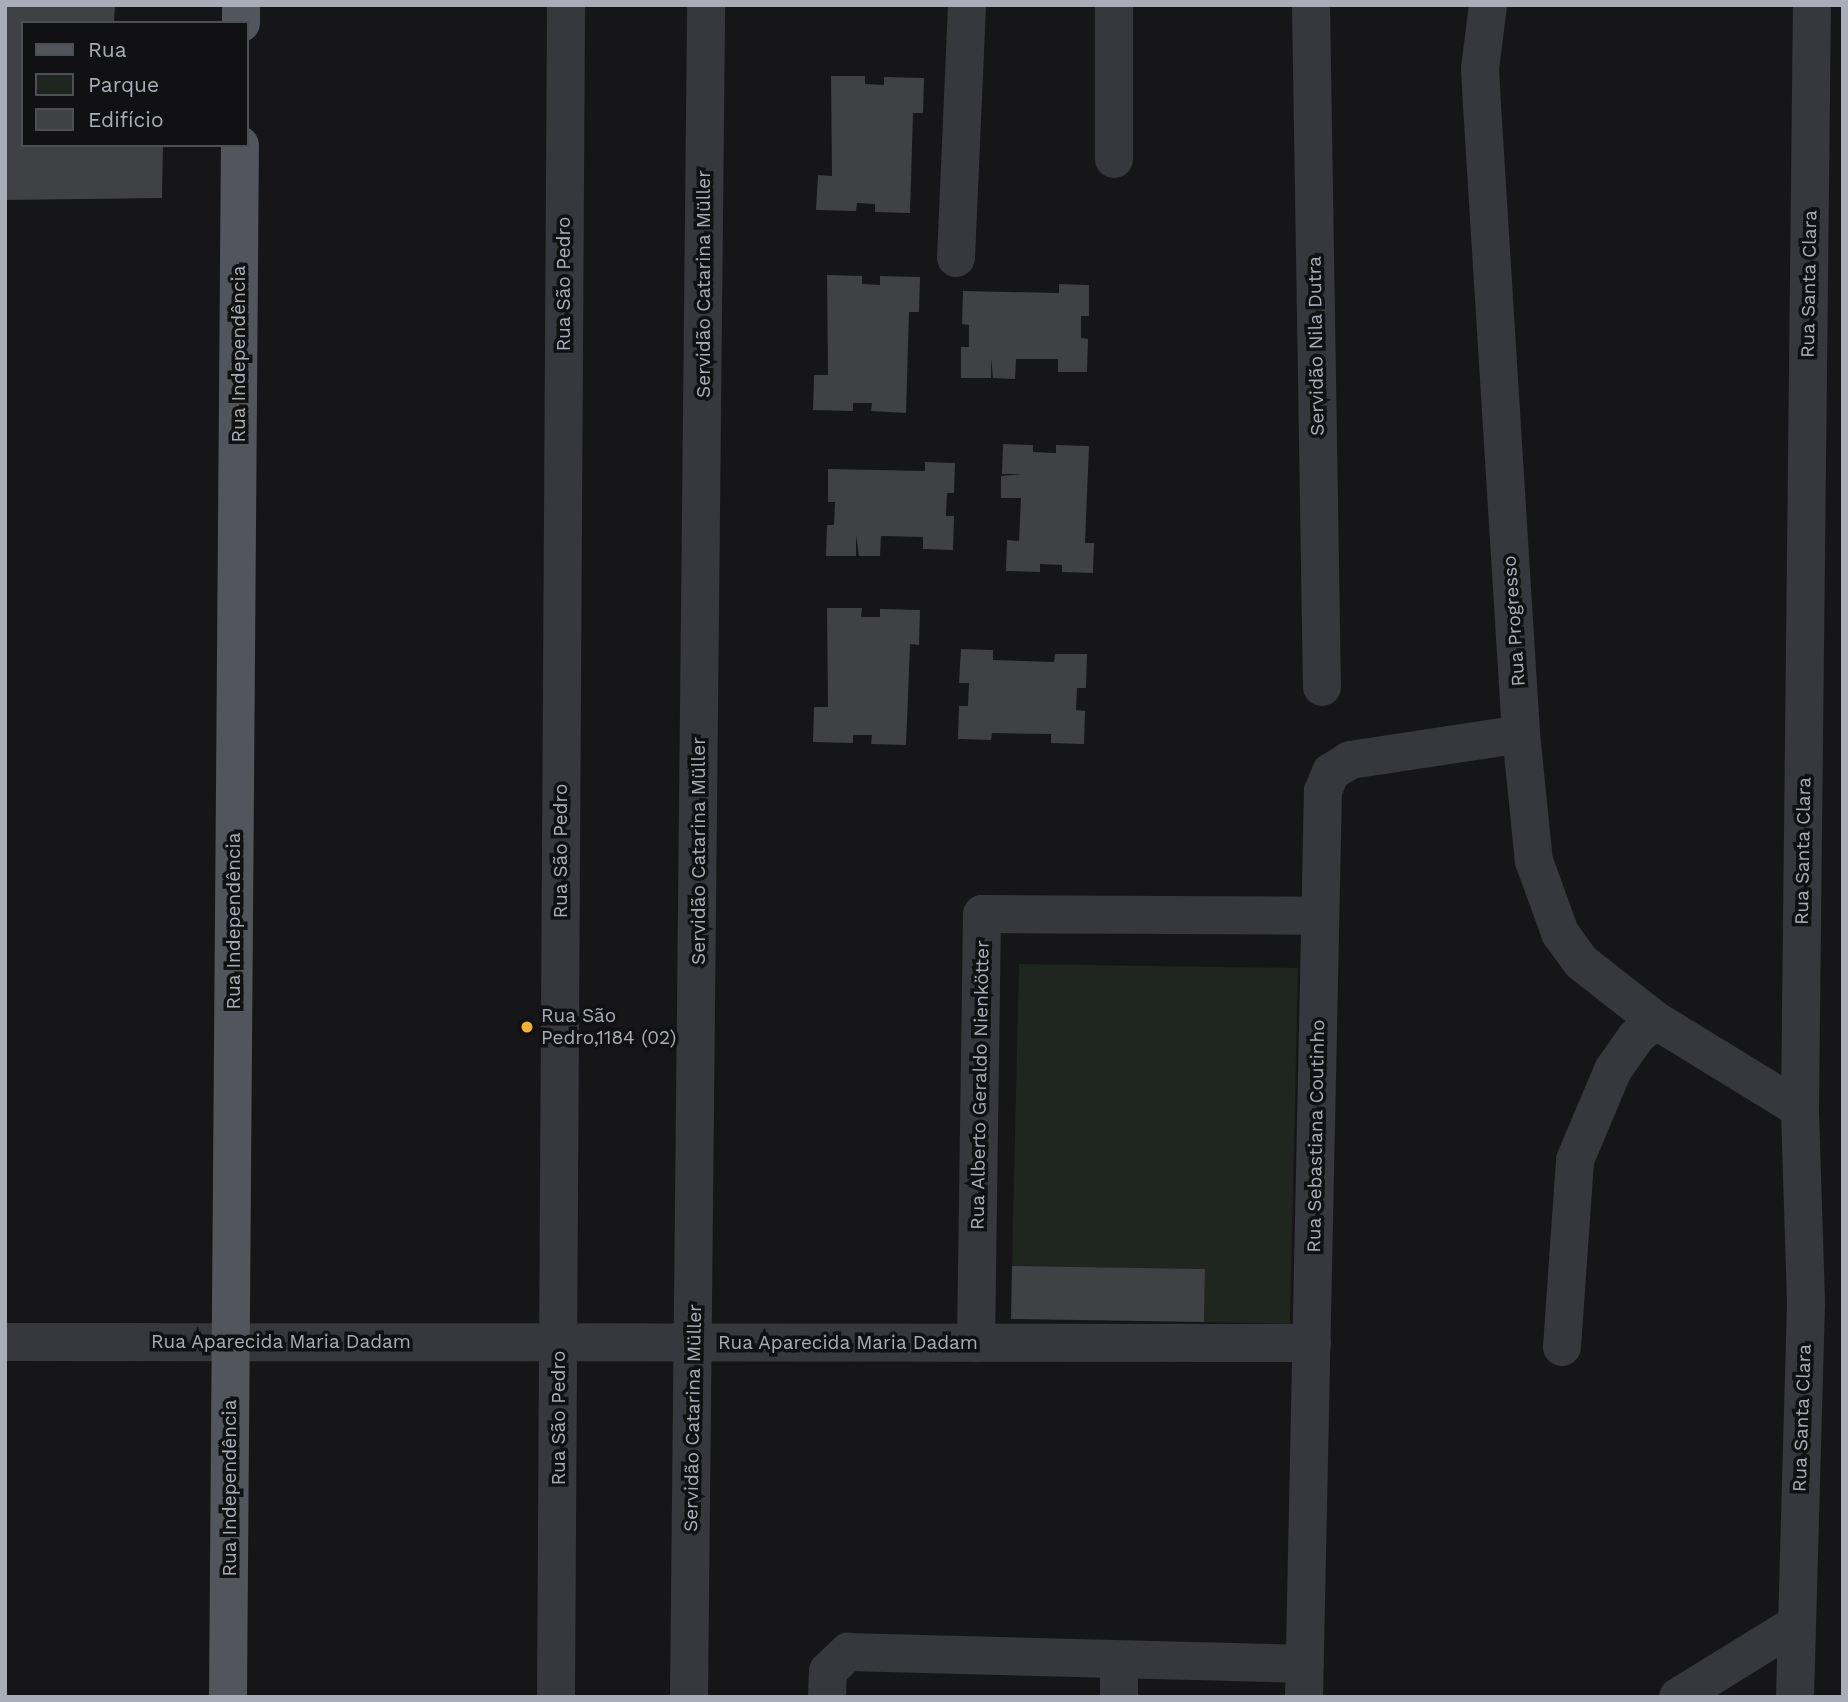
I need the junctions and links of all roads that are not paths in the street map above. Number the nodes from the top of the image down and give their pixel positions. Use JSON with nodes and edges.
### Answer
{"nodes":[{"id":1,"x":566,"y":5,"type":"edge"},
{"id":2,"x":706,"y":5,"type":"edge"},
{"id":3,"x":967,"y":5,"type":"edge"},
{"id":4,"x":1114,"y":5,"type":"edge"},
{"id":5,"x":1311,"y":5,"type":"edge"},
{"id":6,"x":1488,"y":5,"type":"edge"},
{"id":7,"x":1812,"y":5,"type":"edge"},
{"id":8,"x":240,"y":147,"type":"edge"},
{"id":9,"x":1114,"y":159,"type":"dead end"},
{"id":10,"x":956,"y":258,"type":"dead end"},
{"id":11,"x":1322,"y":687,"type":"dead end"},
{"id":12,"x":1521,"y":734,"type":"junction"},
{"id":13,"x":1320,"y":916,"type":"junction"},
{"id":14,"x":1655,"y":1020,"type":"junction"},
{"id":15,"x":1800,"y":1110,"type":"junction"},
{"id":16,"x":5,"y":1342,"type":"edge"},
{"id":17,"x":559,"y":1342,"type":"junction"},
{"id":18,"x":231,"y":1343,"type":"junction"},
{"id":19,"x":695,"y":1343,"type":"junction"},
{"id":20,"x":976,"y":1343,"type":"junction"},
{"id":21,"x":1312,"y":1343,"type":"junction"},
{"id":22,"x":1562,"y":1347,"type":"dead end"},
{"id":23,"x":1796,"y":1624,"type":"junction"},
{"id":24,"x":1119,"y":1679,"type":"edge"},
{"id":25,"x":1305,"y":1680,"type":"edge"},
{"id":26,"x":228,"y":1697,"type":"edge"},
{"id":27,"x":556,"y":1697,"type":"edge"},
{"id":28,"x":689,"y":1697,"type":"edge"},
{"id":29,"x":827,"y":1697,"type":"edge"},
{"id":30,"x":1678,"y":1697,"type":"edge"},
{"id":31,"x":1795,"y":1697,"type":"edge"}],
"edges":[{"from":1,"to":17,"type":"street","name":"Rua São Pedro"},
{"from":2,"to":19,"type":"street","name":"Servidão Catarina Müller"},
{"from":3,"to":10,"type":"street"},
{"from":4,"to":9,"type":"street"},
{"from":5,"to":11,"type":"street","name":"Servidão Nila Dutra"},
{"from":6,"to":12,"type":"street","name":"Rua Progresso"},
{"from":7,"to":15,"type":"street","name":"Rua Santa Clara"},
{"from":8,"to":18,"type":"main road","name":"Rua Independência"},
{"from":12,"to":13,"type":"street","name":"Rua Sebastiana Coutinho"},
{"from":12,"to":14,"type":"street","name":"Rua Progresso"},
{"from":13,"to":20,"type":"street","name":"Rua Alberto Geraldo Nienkötter"},
{"from":13,"to":21,"type":"street","name":"Rua Sebastiana Coutinho"},
{"from":14,"to":15,"type":"street","name":"Rua Progresso"},
{"from":14,"to":22,"type":"street"},
{"from":15,"to":23,"type":"street","name":"Rua Santa Clara"},
{"from":16,"to":18,"type":"street","name":"Rua Aparecida Maria Dadam"},
{"from":17,"to":18,"type":"street","name":"Rua Aparecida Maria Dadam"},
{"from":17,"to":19,"type":"street","name":"Rua Aparecida Maria Dadam"},
{"from":17,"to":27,"type":"street","name":"Rua São Pedro"},
{"from":18,"to":26,"type":"main road","name":"Rua Independência"},
{"from":19,"to":20,"type":"street","name":"Rua Aparecida Maria Dadam"},
{"from":19,"to":28,"type":"street","name":"Servidão Catarina Müller"},
{"from":20,"to":21,"type":"street","name":"Rua Aparecida Maria Dadam"},
{"from":21,"to":25,"type":"street","name":"Rua Sebastiana Coutinho"},
{"from":23,"to":30,"type":"street"},
{"from":23,"to":31,"type":"street","name":"Rua Santa Clara"},
{"from":24,"to":25,"type":"street"},
{"from":24,"to":29,"type":"street"}]}
